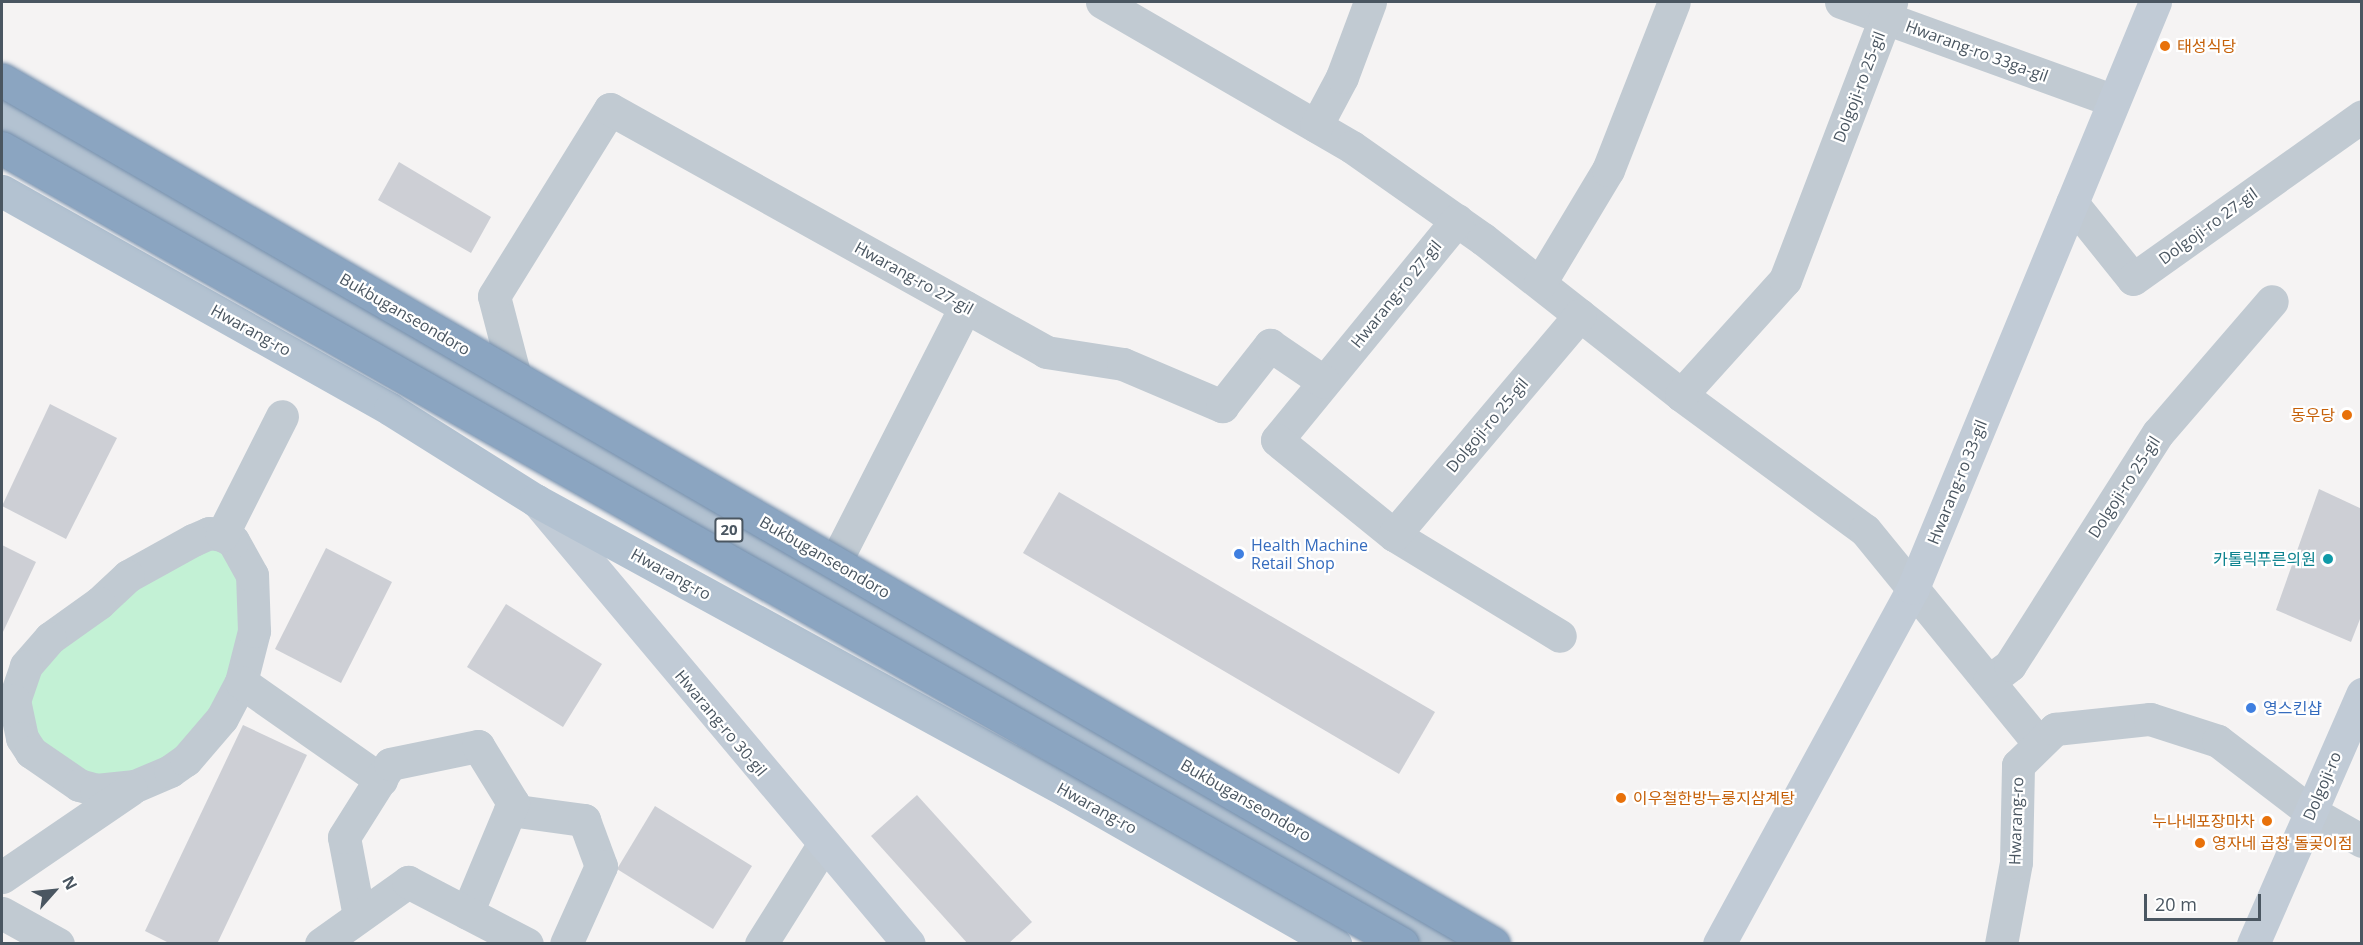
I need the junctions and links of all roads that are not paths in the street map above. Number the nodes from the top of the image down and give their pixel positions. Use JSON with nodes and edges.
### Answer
{"nodes":[{"id":1,"x":1102,"y":2,"type":"edge"},
{"id":2,"x":1370,"y":2,"type":"edge"},
{"id":3,"x":1674,"y":2,"type":"edge"},
{"id":4,"x":1840,"y":2,"type":"edge"},
{"id":5,"x":2155,"y":2,"type":"edge"},
{"id":6,"x":1888,"y":10,"type":"edge"},
{"id":7,"x":2,"y":80,"type":"edge"},
{"id":8,"x":2114,"y":101,"type":"junction"},
{"id":9,"x":2,"y":116,"type":"edge"},
{"id":10,"x":2361,"y":116,"type":"edge"},
{"id":11,"x":1316,"y":126,"type":"junction"},
{"id":12,"x":2,"y":148,"type":"edge"},
{"id":13,"x":5,"y":201,"type":"edge"},
{"id":14,"x":2072,"y":203,"type":"junction"},
{"id":15,"x":1457,"y":220,"type":"junction"},
{"id":16,"x":1540,"y":283,"type":"junction"},
{"id":17,"x":2272,"y":301,"type":"dead end"},
{"id":18,"x":966,"y":307,"type":"junction"},
{"id":19,"x":1580,"y":315,"type":"junction"},
{"id":20,"x":420,"y":355,"type":"junction"},
{"id":21,"x":1324,"y":382,"type":"junction"},
{"id":22,"x":1681,"y":395,"type":"junction"},
{"id":23,"x":390,"y":409,"type":"junction"},
{"id":24,"x":525,"y":413,"type":"junction"},
{"id":25,"x":282,"y":416,"type":"dead end"},
{"id":26,"x":487,"y":469,"type":"junction"},
{"id":27,"x":536,"y":500,"type":"junction"},
{"id":28,"x":222,"y":535,"type":"junction"},
{"id":29,"x":1394,"y":535,"type":"junction"},
{"id":30,"x":824,"y":584,"type":"junction"},
{"id":31,"x":1913,"y":588,"type":"junction"},
{"id":32,"x":1560,"y":636,"type":"dead end"},
{"id":33,"x":1989,"y":681,"type":"junction"},
{"id":34,"x":241,"y":682,"type":"junction"},
{"id":35,"x":2361,"y":694,"type":"edge"},
{"id":36,"x":2038,"y":742,"type":"junction"},
{"id":37,"x":381,"y":780,"type":"junction"},
{"id":38,"x":135,"y":786,"type":"junction"},
{"id":39,"x":510,"y":810,"type":"junction"},
{"id":40,"x":2311,"y":812,"type":"junction"},
{"id":41,"x":2361,"y":842,"type":"edge"},
{"id":42,"x":823,"y":845,"type":"junction"},
{"id":43,"x":2,"y":877,"type":"edge"},
{"id":44,"x":2,"y":913,"type":"edge"},
{"id":45,"x":467,"y":913,"type":"junction"},
{"id":46,"x":359,"y":916,"type":"junction"},
{"id":47,"x":58,"y":944,"type":"edge"},
{"id":48,"x":321,"y":944,"type":"edge"},
{"id":49,"x":527,"y":944,"type":"edge"},
{"id":50,"x":566,"y":944,"type":"edge"},
{"id":51,"x":761,"y":944,"type":"edge"},
{"id":52,"x":909,"y":944,"type":"edge"},
{"id":53,"x":1335,"y":944,"type":"edge"},
{"id":54,"x":1402,"y":944,"type":"edge"},
{"id":55,"x":1457,"y":944,"type":"edge"},
{"id":56,"x":1493,"y":944,"type":"edge"},
{"id":57,"x":1719,"y":944,"type":"edge"},
{"id":58,"x":2001,"y":944,"type":"edge"},
{"id":59,"x":2253,"y":944,"type":"edge"}],
"edges":[{"from":1,"to":11,"type":"street"},
{"from":2,"to":11,"type":"street"},
{"from":3,"to":16,"type":"street"},
{"from":4,"to":6,"type":"street","name":"Hwarang-ro 33ga-gil"},
{"from":5,"to":8,"type":"street","name":"Hwarang-ro 33-gil"},
{"from":6,"to":8,"type":"street","name":"Hwarang-ro 33ga-gil"},
{"from":6,"to":22,"type":"street","name":"Dolgoji-ro 25-gil"},
{"from":7,"to":56,"type":"highway","name":"Bukbuganseondoro","bridge":true},
{"from":8,"to":14,"type":"street","name":"Hwarang-ro 33-gil"},
{"from":9,"to":20,"type":"main road","number":"20"},
{"from":10,"to":14,"type":"street","name":"Dolgoji-ro 27-gil"},
{"from":11,"to":15,"type":"street"},
{"from":12,"to":54,"type":"highway","bridge":true},
{"from":13,"to":23,"type":"main road","name":"Hwarang-ro"},
{"from":14,"to":31,"type":"street","name":"Hwarang-ro 33-gil"},
{"from":15,"to":16,"type":"street"},
{"from":15,"to":21,"type":"street","name":"Hwarang-ro 27-gil"},
{"from":16,"to":19,"type":"street"},
{"from":17,"to":33,"type":"street","name":"Dolgoji-ro 25-gil"},
{"from":18,"to":21,"type":"street","name":"Hwarang-ro 27-gil"},
{"from":18,"to":24,"type":"street","name":"Hwarang-ro 27-gil"},
{"from":18,"to":30,"type":"street"},
{"from":19,"to":22,"type":"street"},
{"from":19,"to":29,"type":"street","name":"Dolgoji-ro 25-gil"},
{"from":20,"to":23,"type":"street"},
{"from":20,"to":24,"type":"main road","number":"20"},
{"from":21,"to":29,"type":"street"},
{"from":22,"to":31,"type":"street"},
{"from":23,"to":26,"type":"main road","name":"Hwarang-ro"},
{"from":24,"to":26,"type":"street"},
{"from":24,"to":30,"type":"main road","number":"20"},
{"from":25,"to":28,"type":"street"},
{"from":26,"to":27,"type":"main road","name":"Hwarang-ro"},
{"from":27,"to":42,"type":"street","name":"Hwarang-ro 30-gil"},
{"from":27,"to":53,"type":"main road","name":"Hwarang-ro"},
{"from":28,"to":34,"type":"street"},
{"from":28,"to":38,"type":"street"},
{"from":29,"to":32,"type":"street"},
{"from":30,"to":55,"type":"main road","number":"20"},
{"from":31,"to":33,"type":"street"},
{"from":31,"to":57,"type":"street","name":"Hwarang-ro 33-gil"},
{"from":33,"to":36,"type":"street"},
{"from":34,"to":37,"type":"street"},
{"from":34,"to":38,"type":"street"},
{"from":35,"to":40,"type":"street","name":"Dolgoji-ro"},
{"from":36,"to":40,"type":"street"},
{"from":36,"to":58,"type":"street","name":"Hwarang-ro"},
{"from":37,"to":39,"type":"street"},
{"from":37,"to":46,"type":"street"},
{"from":38,"to":43,"type":"street"},
{"from":39,"to":45,"type":"street"},
{"from":39,"to":50,"type":"street"},
{"from":40,"to":41,"type":"street"},
{"from":40,"to":59,"type":"street","name":"Dolgoji-ro"},
{"from":42,"to":51,"type":"street"},
{"from":42,"to":52,"type":"street","name":"Hwarang-ro 30-gil"},
{"from":44,"to":47,"type":"street"},
{"from":45,"to":46,"type":"street"},
{"from":45,"to":49,"type":"street"},
{"from":46,"to":48,"type":"street"}]}
